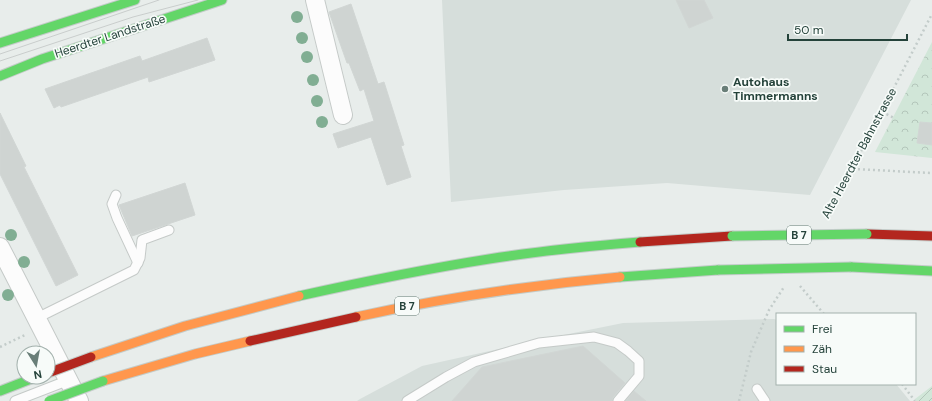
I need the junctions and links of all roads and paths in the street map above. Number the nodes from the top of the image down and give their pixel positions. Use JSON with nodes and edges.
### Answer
{"nodes":[{"id":1,"x":135,"y":0,"type":"edge"},
{"id":2,"x":222,"y":0,"type":"edge"},
{"id":3,"x":315,"y":0,"type":"edge"},
{"id":4,"x":932,"y":14,"type":"edge"},
{"id":5,"x":0,"y":43,"type":"edge"},
{"id":6,"x":0,"y":76,"type":"edge"},
{"id":7,"x":882,"y":112,"type":"junction"},
{"id":8,"x":343,"y":115,"type":"dead end"},
{"id":9,"x":894,"y":118,"type":"dead end"},
{"id":10,"x":852,"y":169,"type":"junction"},
{"id":11,"x":932,"y":173,"type":"edge"},
{"id":12,"x":116,"y":195,"type":"dead end"},
{"id":13,"x":822,"y":222,"type":"dead end"},
{"id":14,"x":169,"y":230,"type":"dead end"},
{"id":15,"x":932,"y":236,"type":"edge"},
{"id":16,"x":0,"y":247,"type":"edge"},
{"id":17,"x":138,"y":263,"type":"junction"},
{"id":18,"x":932,"y":271,"type":"edge"},
{"id":19,"x":787,"y":280,"type":"dead end"},
{"id":20,"x":799,"y":285,"type":"dead end"},
{"id":21,"x":823,"y":313,"type":"edge"},
{"id":22,"x":39,"y":322,"type":"junction"},
{"id":23,"x":0,"y":347,"type":"edge"},
{"id":24,"x":56,"y":370,"type":"edge"},
{"id":25,"x":69,"y":380,"type":"junction"},
{"id":26,"x":16,"y":385,"type":"edge"},
{"id":27,"x":903,"y":385,"type":"edge"},
{"id":28,"x":757,"y":389,"type":"dead end"},
{"id":29,"x":0,"y":391,"type":"edge"},
{"id":30,"x":15,"y":401,"type":"edge"},
{"id":31,"x":50,"y":401,"type":"edge"},
{"id":32,"x":79,"y":401,"type":"edge"},
{"id":33,"x":407,"y":401,"type":"edge"},
{"id":34,"x":618,"y":401,"type":"edge"},
{"id":35,"x":739,"y":401,"type":"edge"},
{"id":36,"x":765,"y":401,"type":"edge"},
{"id":37,"x":915,"y":401,"type":"edge"}],
"edges":[{"from":1,"to":5,"type":"main road"},
{"from":2,"to":6,"type":"main road","name":"Heerdter Landstraße"},
{"from":3,"to":8,"type":"street"},
{"from":4,"to":7,"type":"path","name":"Alte Heerdter Bahnstrasse"},
{"from":7,"to":9,"type":"path"},
{"from":7,"to":10,"type":"path","name":"Alte Heerdter Bahnstrasse"},
{"from":10,"to":11,"type":"path"},
{"from":10,"to":13,"type":"path","name":"Alte Heerdter Bahnstrasse"},
{"from":12,"to":17,"type":"lane"},
{"from":14,"to":17,"type":"lane"},
{"from":15,"to":24,"type":"main road","number":"B 7","bridge":true},
{"from":16,"to":22,"type":"street"},
{"from":17,"to":22,"type":"lane"},
{"from":18,"to":31,"type":"main road","number":"B 7","bridge":true},
{"from":19,"to":35,"type":"path"},
{"from":20,"to":21,"type":"path"},
{"from":22,"to":23,"type":"path"},
{"from":22,"to":25,"type":"street"},
{"from":25,"to":30,"type":"lane"},
{"from":25,"to":32,"type":"street"},
{"from":26,"to":29,"type":"main road"},
{"from":27,"to":37,"type":"path"},
{"from":28,"to":36,"type":"lane"},
{"from":33,"to":34,"type":"lane"}]}
